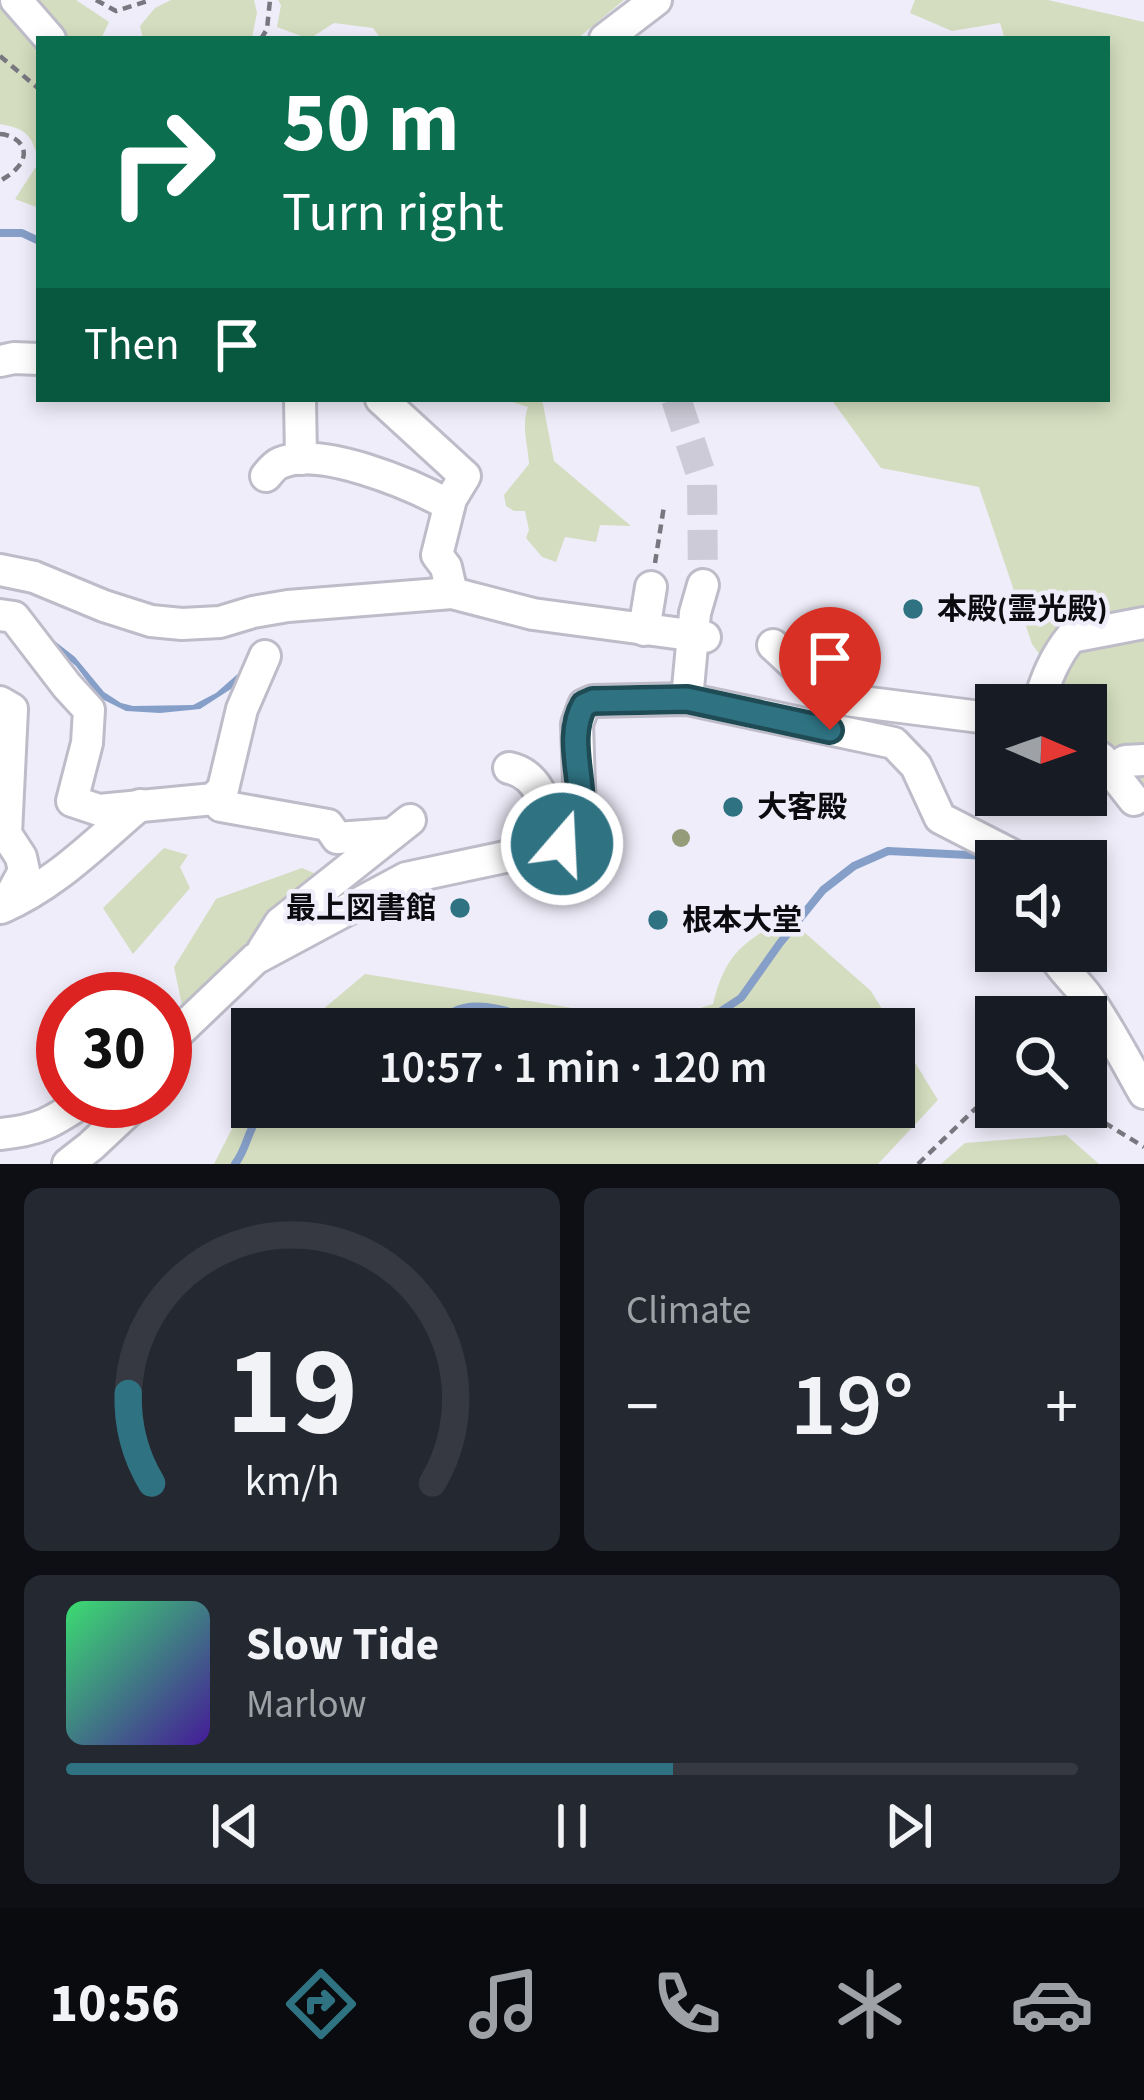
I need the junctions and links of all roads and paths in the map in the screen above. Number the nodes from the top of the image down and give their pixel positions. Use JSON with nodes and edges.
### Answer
{"nodes":[{"id":1,"x":16,"y":0,"type":"edge"},
{"id":2,"x":96,"y":0,"type":"edge"},
{"id":3,"x":151,"y":0,"type":"edge"},
{"id":4,"x":270,"y":0,"type":"edge"},
{"id":5,"x":656,"y":0,"type":"edge"},
{"id":6,"x":47,"y":36,"type":"edge"},
{"id":7,"x":263,"y":36,"type":"edge"},
{"id":8,"x":609,"y":36,"type":"edge"},
{"id":9,"x":0,"y":56,"type":"edge"},
{"id":10,"x":36,"y":86,"type":"edge"},
{"id":11,"x":0,"y":134,"type":"edge"},
{"id":12,"x":0,"y":181,"type":"edge"},
{"id":13,"x":36,"y":358,"type":"edge"},
{"id":14,"x":0,"y":361,"type":"edge"},
{"id":15,"x":300,"y":402,"type":"edge"},
{"id":16,"x":384,"y":402,"type":"edge"},
{"id":17,"x":301,"y":459,"type":"junction"},
{"id":18,"x":266,"y":476,"type":"dead end"},
{"id":19,"x":449,"y":506,"type":"junction"},
{"id":20,"x":664,"y":506,"type":"dead end"},
{"id":21,"x":0,"y":570,"type":"edge"},
{"id":22,"x":703,"y":585,"type":"tunnel mouth"},
{"id":23,"x":651,"y":587,"type":"joint"},
{"id":24,"x":452,"y":593,"type":"junction"},
{"id":25,"x":0,"y":615,"type":"edge"},
{"id":26,"x":1144,"y":622,"type":"edge"},
{"id":27,"x":644,"y":630,"type":"junction"},
{"id":28,"x":699,"y":636,"type":"junction"},
{"id":29,"x":773,"y":645,"type":"dead end"},
{"id":30,"x":265,"y":656,"type":"dead end"},
{"id":31,"x":1045,"y":684,"type":"edge"},
{"id":32,"x":687,"y":699,"type":"junction"},
{"id":33,"x":0,"y":702,"type":"edge"},
{"id":34,"x":975,"y":716,"type":"edge"},
{"id":35,"x":1144,"y":760,"type":"edge"},
{"id":36,"x":1107,"y":765,"type":"edge"},
{"id":37,"x":509,"y":768,"type":"dead end"},
{"id":38,"x":1112,"y":771,"type":"junction"},
{"id":39,"x":218,"y":794,"type":"junction"},
{"id":40,"x":1134,"y":800,"type":"dead end"},
{"id":41,"x":140,"y":805,"type":"junction"},
{"id":42,"x":980,"y":840,"type":"edge"},
{"id":43,"x":557,"y":846,"type":"junction"},
{"id":44,"x":3,"y":907,"type":"edge"},
{"id":45,"x":260,"y":956,"type":"junction"},
{"id":46,"x":1068,"y":972,"type":"edge"},
{"id":47,"x":192,"y":1020,"type":"edge"},
{"id":48,"x":1144,"y":1093,"type":"edge"},
{"id":49,"x":975,"y":1109,"type":"edge"},
{"id":50,"x":1107,"y":1124,"type":"edge"},
{"id":51,"x":39,"y":1128,"type":"edge"},
{"id":52,"x":109,"y":1128,"type":"edge"},
{"id":53,"x":0,"y":1134,"type":"edge"},
{"id":54,"x":1144,"y":1147,"type":"edge"},
{"id":55,"x":68,"y":1164,"type":"edge"},
{"id":56,"x":918,"y":1164,"type":"edge"}],
"edges":[{"from":1,"to":6,"type":"street"},
{"from":2,"to":3,"type":"path"},
{"from":4,"to":7,"type":"path"},
{"from":5,"to":8,"type":"street"},
{"from":9,"to":10,"type":"path"},
{"from":11,"to":12,"type":"path"},
{"from":13,"to":14,"type":"street"},
{"from":15,"to":17,"type":"street"},
{"from":16,"to":19,"type":"street"},
{"from":17,"to":18,"type":"street"},
{"from":17,"to":19,"type":"street"},
{"from":19,"to":24,"type":"street"},
{"from":20,"to":23,"type":"path"},
{"from":21,"to":24,"type":"street"},
{"from":22,"to":28,"type":"street"},
{"from":23,"to":27,"type":"street"},
{"from":24,"to":27,"type":"street"},
{"from":25,"to":41,"type":"street"},
{"from":26,"to":31,"type":"street"},
{"from":27,"to":28,"type":"street"},
{"from":28,"to":32,"type":"street"},
{"from":29,"to":34,"type":"street"},
{"from":30,"to":39,"type":"street"},
{"from":32,"to":42,"type":"street"},
{"from":32,"to":43,"type":"street"},
{"from":33,"to":44,"type":"street"},
{"from":35,"to":38,"type":"street"},
{"from":36,"to":38,"type":"street"},
{"from":37,"to":43,"type":"street"},
{"from":38,"to":40,"type":"street"},
{"from":39,"to":41,"type":"street"},
{"from":39,"to":45,"type":"street"},
{"from":41,"to":44,"type":"street"},
{"from":43,"to":45,"type":"street"},
{"from":45,"to":47,"type":"street"},
{"from":46,"to":48,"type":"street"},
{"from":49,"to":56,"type":"path"},
{"from":50,"to":54,"type":"path"},
{"from":51,"to":53,"type":"street"},
{"from":52,"to":55,"type":"street"}]}
